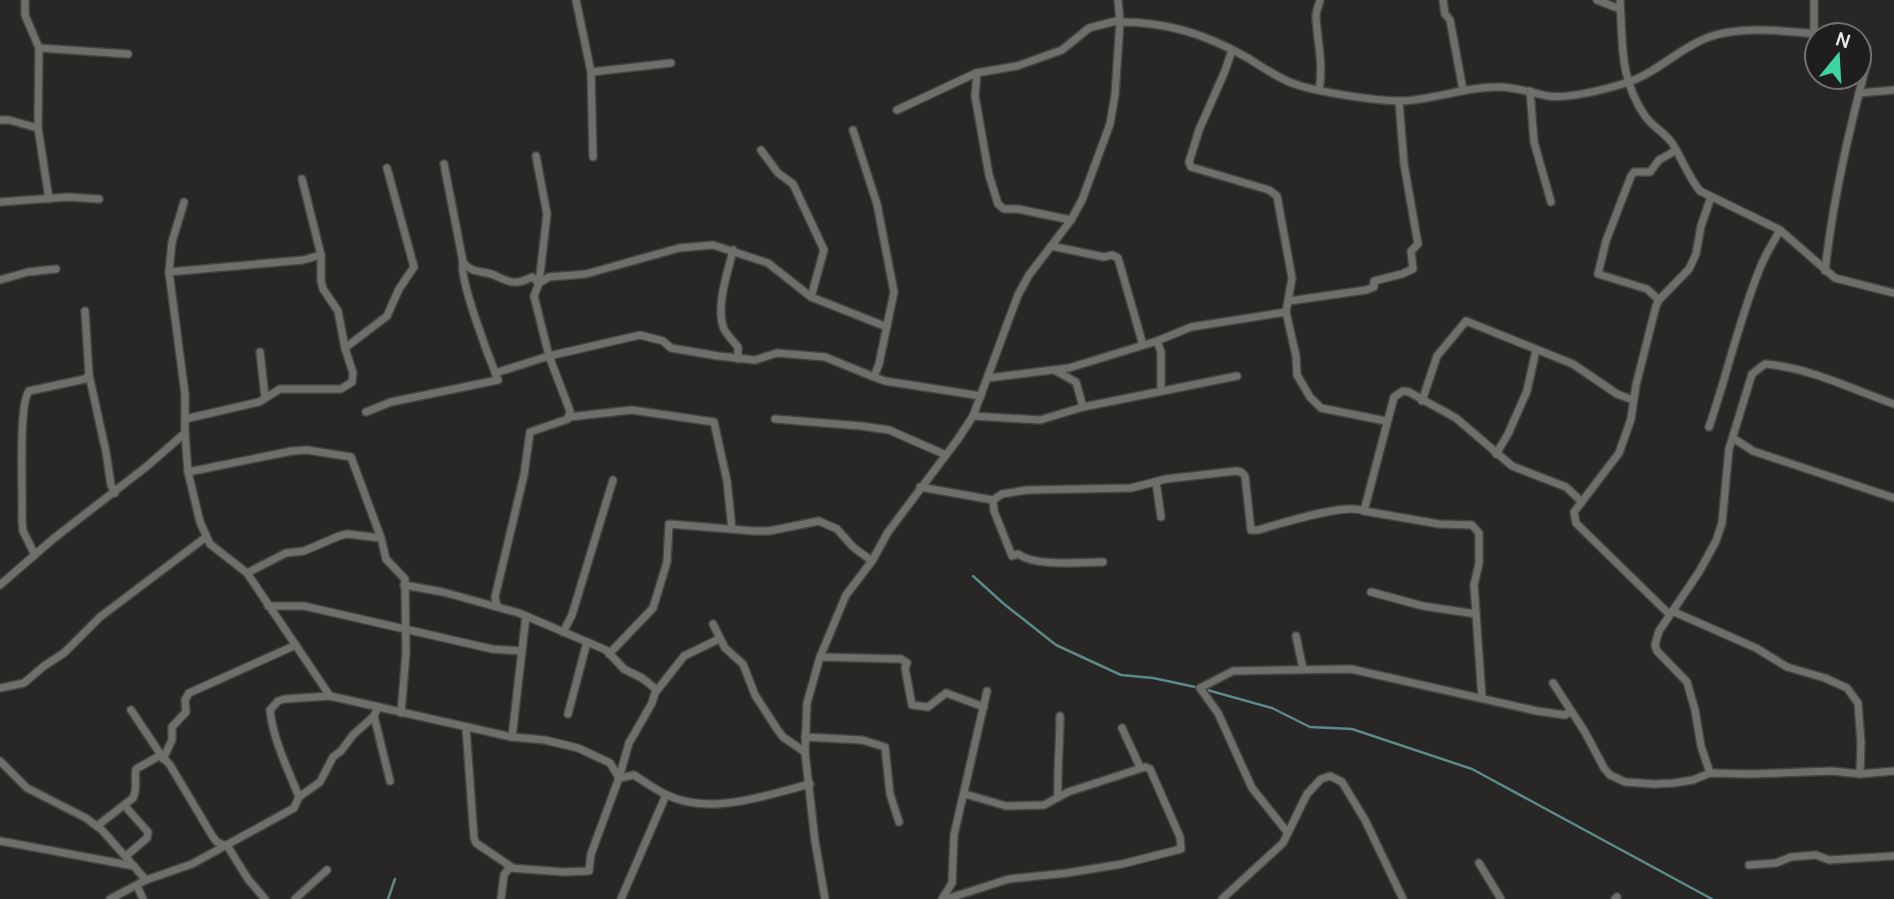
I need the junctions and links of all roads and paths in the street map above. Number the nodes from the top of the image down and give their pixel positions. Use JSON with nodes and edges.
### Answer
{"nodes":[{"id":1,"x":25,"y":0,"type":"edge"},
{"id":2,"x":576,"y":0,"type":"edge"},
{"id":3,"x":1118,"y":0,"type":"edge"},
{"id":4,"x":1320,"y":0,"type":"edge"},
{"id":5,"x":1443,"y":0,"type":"edge"},
{"id":6,"x":1597,"y":0,"type":"edge"},
{"id":7,"x":1620,"y":0,"type":"edge"},
{"id":8,"x":1814,"y":0,"type":"edge"},
{"id":9,"x":1620,"y":9,"type":"junction"},
{"id":10,"x":1120,"y":21,"type":"junction"},
{"id":11,"x":1814,"y":21,"type":"edge"},
{"id":12,"x":1803,"y":34,"type":"edge"},
{"id":13,"x":39,"y":48,"type":"junction"},
{"id":14,"x":1232,"y":50,"type":"junction"},
{"id":15,"x":128,"y":54,"type":"dead end"},
{"id":16,"x":671,"y":63,"type":"dead end"},
{"id":17,"x":591,"y":72,"type":"junction"},
{"id":18,"x":977,"y":73,"type":"junction"},
{"id":19,"x":1627,"y":83,"type":"junction"},
{"id":20,"x":1319,"y":90,"type":"junction"},
{"id":21,"x":1463,"y":90,"type":"junction"},
{"id":22,"x":1894,"y":90,"type":"edge"},
{"id":23,"x":1531,"y":92,"type":"junction"},
{"id":24,"x":1859,"y":93,"type":"joint"},
{"id":25,"x":1399,"y":101,"type":"junction"},
{"id":26,"x":897,"y":110,"type":"dead end"},
{"id":27,"x":0,"y":120,"type":"edge"},
{"id":28,"x":38,"y":128,"type":"junction"},
{"id":29,"x":853,"y":130,"type":"dead end"},
{"id":30,"x":761,"y":150,"type":"dead end"},
{"id":31,"x":1675,"y":150,"type":"junction"},
{"id":32,"x":536,"y":156,"type":"dead end"},
{"id":33,"x":593,"y":157,"type":"dead end"},
{"id":34,"x":444,"y":164,"type":"dead end"},
{"id":35,"x":387,"y":168,"type":"dead end"},
{"id":36,"x":302,"y":179,"type":"dead end"},
{"id":37,"x":1711,"y":197,"type":"junction"},
{"id":38,"x":48,"y":198,"type":"junction"},
{"id":39,"x":99,"y":199,"type":"dead end"},
{"id":40,"x":0,"y":202,"type":"edge"},
{"id":41,"x":184,"y":202,"type":"dead end"},
{"id":42,"x":1551,"y":202,"type":"dead end"},
{"id":43,"x":1071,"y":220,"type":"junction"},
{"id":44,"x":1780,"y":230,"type":"junction"},
{"id":45,"x":1051,"y":246,"type":"junction"},
{"id":46,"x":733,"y":250,"type":"junction"},
{"id":47,"x":321,"y":255,"type":"junction"},
{"id":48,"x":463,"y":262,"type":"junction"},
{"id":49,"x":56,"y":269,"type":"dead end"},
{"id":50,"x":1825,"y":271,"type":"junction"},
{"id":51,"x":169,"y":272,"type":"junction"},
{"id":52,"x":0,"y":279,"type":"edge"},
{"id":53,"x":539,"y":283,"type":"junction"},
{"id":54,"x":1894,"y":293,"type":"edge"},
{"id":55,"x":811,"y":297,"type":"junction"},
{"id":56,"x":1659,"y":300,"type":"junction"},
{"id":57,"x":1289,"y":301,"type":"junction"},
{"id":58,"x":85,"y":311,"type":"dead end"},
{"id":59,"x":1286,"y":312,"type":"junction"},
{"id":60,"x":887,"y":327,"type":"junction"},
{"id":61,"x":1157,"y":341,"type":"junction"},
{"id":62,"x":1143,"y":345,"type":"junction"},
{"id":63,"x":345,"y":348,"type":"junction"},
{"id":64,"x":1536,"y":350,"type":"junction"},
{"id":65,"x":260,"y":352,"type":"dead end"},
{"id":66,"x":549,"y":356,"type":"junction"},
{"id":67,"x":738,"y":359,"type":"junction"},
{"id":68,"x":1056,"y":371,"type":"junction"},
{"id":69,"x":495,"y":373,"type":"junction"},
{"id":70,"x":89,"y":375,"type":"junction"},
{"id":71,"x":1237,"y":376,"type":"dead end"},
{"id":72,"x":874,"y":377,"type":"junction"},
{"id":73,"x":988,"y":378,"type":"junction"},
{"id":74,"x":1161,"y":391,"type":"junction"},
{"id":75,"x":981,"y":396,"type":"junction"},
{"id":76,"x":265,"y":397,"type":"junction"},
{"id":77,"x":1633,"y":400,"type":"junction"},
{"id":78,"x":1422,"y":401,"type":"junction"},
{"id":79,"x":1894,"y":404,"type":"edge"},
{"id":80,"x":1083,"y":407,"type":"junction"},
{"id":81,"x":366,"y":412,"type":"dead end"},
{"id":82,"x":972,"y":416,"type":"junction"},
{"id":83,"x":569,"y":417,"type":"junction"},
{"id":84,"x":185,"y":419,"type":"junction"},
{"id":85,"x":775,"y":419,"type":"dead end"},
{"id":86,"x":1386,"y":421,"type":"junction"},
{"id":87,"x":1709,"y":428,"type":"dead end"},
{"id":88,"x":185,"y":433,"type":"junction"},
{"id":89,"x":1733,"y":438,"type":"junction"},
{"id":90,"x":1496,"y":454,"type":"junction"},
{"id":91,"x":946,"y":455,"type":"junction"},
{"id":92,"x":188,"y":471,"type":"junction"},
{"id":93,"x":613,"y":480,"type":"dead end"},
{"id":94,"x":1157,"y":482,"type":"junction"},
{"id":95,"x":920,"y":487,"type":"junction"},
{"id":96,"x":115,"y":493,"type":"junction"},
{"id":97,"x":1894,"y":498,"type":"edge"},
{"id":98,"x":993,"y":500,"type":"junction"},
{"id":99,"x":1582,"y":502,"type":"junction"},
{"id":100,"x":1364,"y":511,"type":"junction"},
{"id":101,"x":1161,"y":517,"type":"dead end"},
{"id":102,"x":732,"y":529,"type":"junction"},
{"id":103,"x":206,"y":537,"type":"junction"},
{"id":104,"x":381,"y":538,"type":"junction"},
{"id":105,"x":35,"y":555,"type":"junction"},
{"id":106,"x":873,"y":561,"type":"junction"},
{"id":107,"x":1103,"y":562,"type":"dead end"},
{"id":108,"x":247,"y":573,"type":"junction"},
{"id":109,"x":0,"y":585,"type":"edge"},
{"id":110,"x":404,"y":585,"type":"junction"},
{"id":111,"x":1371,"y":593,"type":"dead end"},
{"id":112,"x":268,"y":606,"type":"junction"},
{"id":113,"x":497,"y":606,"type":"junction"},
{"id":114,"x":1671,"y":612,"type":"junction"},
{"id":115,"x":1476,"y":614,"type":"junction"},
{"id":116,"x":526,"y":616,"type":"junction"},
{"id":117,"x":713,"y":624,"type":"dead end"},
{"id":118,"x":406,"y":627,"type":"junction"},
{"id":119,"x":563,"y":632,"type":"junction"},
{"id":120,"x":1296,"y":635,"type":"dead end"},
{"id":121,"x":719,"y":639,"type":"junction"},
{"id":122,"x":587,"y":642,"type":"junction"},
{"id":123,"x":296,"y":645,"type":"junction"},
{"id":124,"x":522,"y":651,"type":"junction"},
{"id":125,"x":609,"y":654,"type":"junction"},
{"id":126,"x":820,"y":657,"type":"junction"},
{"id":127,"x":1303,"y":669,"type":"junction"},
{"id":128,"x":1553,"y":683,"type":"dead end"},
{"id":129,"x":0,"y":688,"type":"edge"},
{"id":130,"x":657,"y":690,"type":"junction"},
{"id":131,"x":987,"y":691,"type":"dead end"},
{"id":132,"x":330,"y":696,"type":"junction"},
{"id":133,"x":1482,"y":698,"type":"junction"},
{"id":134,"x":378,"y":707,"type":"junction"},
{"id":135,"x":984,"y":707,"type":"junction"},
{"id":136,"x":131,"y":710,"type":"dead end"},
{"id":137,"x":1571,"y":711,"type":"junction"},
{"id":138,"x":401,"y":713,"type":"junction"},
{"id":139,"x":568,"y":714,"type":"dead end"},
{"id":140,"x":374,"y":716,"type":"junction"},
{"id":141,"x":1060,"y":716,"type":"dead end"},
{"id":142,"x":466,"y":727,"type":"junction"},
{"id":143,"x":1122,"y":728,"type":"dead end"},
{"id":144,"x":512,"y":737,"type":"junction"},
{"id":145,"x":805,"y":737,"type":"junction"},
{"id":146,"x":805,"y":752,"type":"junction"},
{"id":147,"x":162,"y":757,"type":"junction"},
{"id":148,"x":0,"y":761,"type":"edge"},
{"id":149,"x":1140,"y":767,"type":"junction"},
{"id":150,"x":1894,"y":771,"type":"edge"},
{"id":151,"x":1710,"y":773,"type":"junction"},
{"id":152,"x":1860,"y":774,"type":"junction"},
{"id":153,"x":619,"y":778,"type":"junction"},
{"id":154,"x":390,"y":781,"type":"dead end"},
{"id":155,"x":810,"y":784,"type":"junction"},
{"id":156,"x":965,"y":794,"type":"junction"},
{"id":157,"x":666,"y":795,"type":"junction"},
{"id":158,"x":299,"y":797,"type":"junction"},
{"id":159,"x":1058,"y":797,"type":"junction"},
{"id":160,"x":124,"y":805,"type":"junction"},
{"id":161,"x":899,"y":822,"type":"dead end"},
{"id":162,"x":97,"y":826,"type":"junction"},
{"id":163,"x":1288,"y":833,"type":"junction"},
{"id":164,"x":0,"y":841,"type":"edge"},
{"id":165,"x":228,"y":847,"type":"junction"},
{"id":166,"x":126,"y":856,"type":"junction"},
{"id":167,"x":1894,"y":856,"type":"edge"},
{"id":168,"x":1479,"y":863,"type":"dead end"},
{"id":169,"x":1749,"y":865,"type":"dead end"},
{"id":170,"x":135,"y":866,"type":"junction"},
{"id":171,"x":513,"y":868,"type":"junction"},
{"id":172,"x":327,"y":870,"type":"dead end"},
{"id":173,"x":146,"y":880,"type":"junction"},
{"id":174,"x":137,"y":886,"type":"junction"},
{"id":175,"x":110,"y":899,"type":"edge"},
{"id":176,"x":143,"y":899,"type":"edge"},
{"id":177,"x":265,"y":899,"type":"edge"},
{"id":178,"x":295,"y":899,"type":"edge"},
{"id":179,"x":501,"y":899,"type":"edge"},
{"id":180,"x":621,"y":899,"type":"edge"},
{"id":181,"x":825,"y":899,"type":"edge"},
{"id":182,"x":944,"y":899,"type":"edge"},
{"id":183,"x":1222,"y":899,"type":"edge"},
{"id":184,"x":1403,"y":899,"type":"edge"},
{"id":185,"x":1502,"y":899,"type":"edge"}],
"edges":[{"from":1,"to":13,"type":"street"},
{"from":2,"to":17,"type":"street"},
{"from":3,"to":10,"type":"street"},
{"from":4,"to":20,"type":"street"},
{"from":5,"to":21,"type":"street"},
{"from":6,"to":9,"type":"street"},
{"from":7,"to":9,"type":"street"},
{"from":8,"to":11,"type":"street"},
{"from":9,"to":19,"type":"street"},
{"from":10,"to":14,"type":"street"},
{"from":10,"to":18,"type":"street"},
{"from":10,"to":43,"type":"street"},
{"from":12,"to":19,"type":"street"},
{"from":13,"to":15,"type":"street"},
{"from":13,"to":28,"type":"street"},
{"from":14,"to":20,"type":"street"},
{"from":14,"to":57,"type":"street"},
{"from":16,"to":17,"type":"street"},
{"from":17,"to":33,"type":"street"},
{"from":18,"to":26,"type":"street"},
{"from":18,"to":43,"type":"street"},
{"from":19,"to":23,"type":"street"},
{"from":19,"to":31,"type":"street"},
{"from":20,"to":25,"type":"street"},
{"from":21,"to":23,"type":"street"},
{"from":21,"to":25,"type":"street"},
{"from":22,"to":24,"type":"street"},
{"from":23,"to":42,"type":"street"},
{"from":24,"to":50,"type":"street"},
{"from":25,"to":57,"type":"street"},
{"from":27,"to":28,"type":"street"},
{"from":28,"to":38,"type":"street"},
{"from":29,"to":60,"type":"street"},
{"from":30,"to":55,"type":"street"},
{"from":31,"to":37,"type":"street"},
{"from":31,"to":56,"type":"street"},
{"from":32,"to":53,"type":"street"},
{"from":34,"to":48,"type":"street"},
{"from":35,"to":63,"type":"street"},
{"from":36,"to":47,"type":"street"},
{"from":37,"to":44,"type":"street"},
{"from":37,"to":56,"type":"street"},
{"from":38,"to":39,"type":"street"},
{"from":38,"to":40,"type":"street"},
{"from":41,"to":51,"type":"street"},
{"from":43,"to":45,"type":"street"},
{"from":44,"to":50,"type":"street"},
{"from":44,"to":87,"type":"street"},
{"from":45,"to":62,"type":"street"},
{"from":45,"to":73,"type":"street"},
{"from":46,"to":53,"type":"street"},
{"from":46,"to":55,"type":"street"},
{"from":46,"to":67,"type":"street"},
{"from":47,"to":51,"type":"street"},
{"from":47,"to":63,"type":"street"},
{"from":48,"to":53,"type":"street"},
{"from":48,"to":69,"type":"street"},
{"from":49,"to":52,"type":"street"},
{"from":50,"to":54,"type":"street"},
{"from":51,"to":84,"type":"street"},
{"from":53,"to":66,"type":"street"},
{"from":55,"to":60,"type":"street"},
{"from":56,"to":77,"type":"street"},
{"from":57,"to":59,"type":"street"},
{"from":58,"to":70,"type":"street"},
{"from":59,"to":61,"type":"street"},
{"from":59,"to":86,"type":"street"},
{"from":60,"to":72,"type":"street"},
{"from":61,"to":62,"type":"street"},
{"from":61,"to":74,"type":"street"},
{"from":62,"to":68,"type":"street"},
{"from":63,"to":76,"type":"street"},
{"from":64,"to":77,"type":"street"},
{"from":64,"to":78,"type":"street"},
{"from":64,"to":90,"type":"street"},
{"from":65,"to":76,"type":"street"},
{"from":66,"to":67,"type":"street"},
{"from":66,"to":69,"type":"street"},
{"from":66,"to":83,"type":"street"},
{"from":67,"to":72,"type":"street"},
{"from":68,"to":73,"type":"street"},
{"from":68,"to":80,"type":"street"},
{"from":69,"to":81,"type":"street"},
{"from":70,"to":96,"type":"street"},
{"from":70,"to":105,"type":"street"},
{"from":71,"to":74,"type":"street"},
{"from":72,"to":75,"type":"street"},
{"from":73,"to":75,"type":"street"},
{"from":74,"to":80,"type":"street"},
{"from":75,"to":82,"type":"street"},
{"from":76,"to":84,"type":"street"},
{"from":77,"to":99,"type":"street"},
{"from":78,"to":86,"type":"street"},
{"from":78,"to":90,"type":"street"},
{"from":79,"to":89,"type":"street"},
{"from":80,"to":82,"type":"street"},
{"from":82,"to":91,"type":"street"},
{"from":83,"to":102,"type":"street"},
{"from":83,"to":113,"type":"street"},
{"from":84,"to":88,"type":"street"},
{"from":85,"to":91,"type":"street"},
{"from":86,"to":100,"type":"street"},
{"from":88,"to":92,"type":"street"},
{"from":88,"to":96,"type":"street"},
{"from":89,"to":97,"type":"street"},
{"from":89,"to":114,"type":"street"},
{"from":90,"to":99,"type":"street"},
{"from":91,"to":95,"type":"street"},
{"from":92,"to":103,"type":"street"},
{"from":92,"to":104,"type":"street"},
{"from":93,"to":119,"type":"street"},
{"from":94,"to":98,"type":"street"},
{"from":94,"to":100,"type":"street"},
{"from":94,"to":101,"type":"street"},
{"from":95,"to":98,"type":"street"},
{"from":95,"to":106,"type":"street"},
{"from":96,"to":105,"type":"street"},
{"from":98,"to":107,"type":"street"},
{"from":99,"to":114,"type":"street"},
{"from":100,"to":115,"type":"street"},
{"from":102,"to":106,"type":"street"},
{"from":102,"to":125,"type":"street"},
{"from":103,"to":108,"type":"street"},
{"from":103,"to":129,"type":"street"},
{"from":104,"to":108,"type":"street"},
{"from":104,"to":110,"type":"street"},
{"from":105,"to":109,"type":"street"},
{"from":106,"to":126,"type":"street"},
{"from":108,"to":112,"type":"street"},
{"from":110,"to":113,"type":"street"},
{"from":110,"to":118,"type":"street"},
{"from":111,"to":115,"type":"street"},
{"from":112,"to":118,"type":"street"},
{"from":112,"to":123,"type":"street"},
{"from":113,"to":116,"type":"street"},
{"from":114,"to":151,"type":"street"},
{"from":114,"to":152,"type":"street"},
{"from":115,"to":133,"type":"street"},
{"from":116,"to":119,"type":"street"},
{"from":116,"to":124,"type":"street"},
{"from":117,"to":121,"type":"street"},
{"from":118,"to":124,"type":"street"},
{"from":118,"to":138,"type":"street"},
{"from":119,"to":122,"type":"street"},
{"from":120,"to":127,"type":"street"},
{"from":121,"to":130,"type":"street"},
{"from":121,"to":146,"type":"street"},
{"from":122,"to":125,"type":"street"},
{"from":122,"to":139,"type":"street"},
{"from":123,"to":132,"type":"street"},
{"from":123,"to":147,"type":"street"},
{"from":124,"to":144,"type":"street"},
{"from":125,"to":130,"type":"street"},
{"from":126,"to":135,"type":"street"},
{"from":126,"to":145,"type":"street"},
{"from":127,"to":133,"type":"street"},
{"from":127,"to":163,"type":"street"},
{"from":128,"to":137,"type":"street"},
{"from":130,"to":153,"type":"street"},
{"from":131,"to":135,"type":"street"},
{"from":132,"to":134,"type":"street"},
{"from":132,"to":158,"type":"street"},
{"from":133,"to":137,"type":"street"},
{"from":134,"to":138,"type":"street"},
{"from":134,"to":140,"type":"street"},
{"from":135,"to":156,"type":"street"},
{"from":136,"to":147,"type":"street"},
{"from":137,"to":151,"type":"street"},
{"from":138,"to":142,"type":"street"},
{"from":140,"to":154,"type":"street"},
{"from":140,"to":158,"type":"street"},
{"from":141,"to":159,"type":"street"},
{"from":142,"to":144,"type":"street"},
{"from":142,"to":171,"type":"street"},
{"from":143,"to":149,"type":"street"},
{"from":144,"to":153,"type":"street"},
{"from":145,"to":146,"type":"street"},
{"from":145,"to":161,"type":"street"},
{"from":146,"to":155,"type":"street"},
{"from":147,"to":160,"type":"street"},
{"from":147,"to":165,"type":"street"},
{"from":148,"to":162,"type":"street"},
{"from":149,"to":159,"type":"street"},
{"from":149,"to":182,"type":"street"},
{"from":150,"to":152,"type":"street"},
{"from":151,"to":152,"type":"street"},
{"from":153,"to":157,"type":"street"},
{"from":153,"to":171,"type":"street"},
{"from":155,"to":157,"type":"street"},
{"from":155,"to":181,"type":"street"},
{"from":156,"to":159,"type":"street"},
{"from":156,"to":182,"type":"street"},
{"from":157,"to":180,"type":"street"},
{"from":158,"to":165,"type":"street"},
{"from":160,"to":162,"type":"street"},
{"from":160,"to":166,"type":"street"},
{"from":162,"to":166,"type":"street"},
{"from":163,"to":183,"type":"street"},
{"from":163,"to":184,"type":"street"},
{"from":164,"to":170,"type":"street"},
{"from":165,"to":173,"type":"street"},
{"from":165,"to":177,"type":"street"},
{"from":166,"to":170,"type":"street"},
{"from":167,"to":169,"type":"street"},
{"from":168,"to":185,"type":"street"},
{"from":170,"to":173,"type":"street"},
{"from":171,"to":179,"type":"street"},
{"from":172,"to":178,"type":"street"},
{"from":173,"to":174,"type":"street"},
{"from":174,"to":175,"type":"street"},
{"from":174,"to":176,"type":"street"}]}
